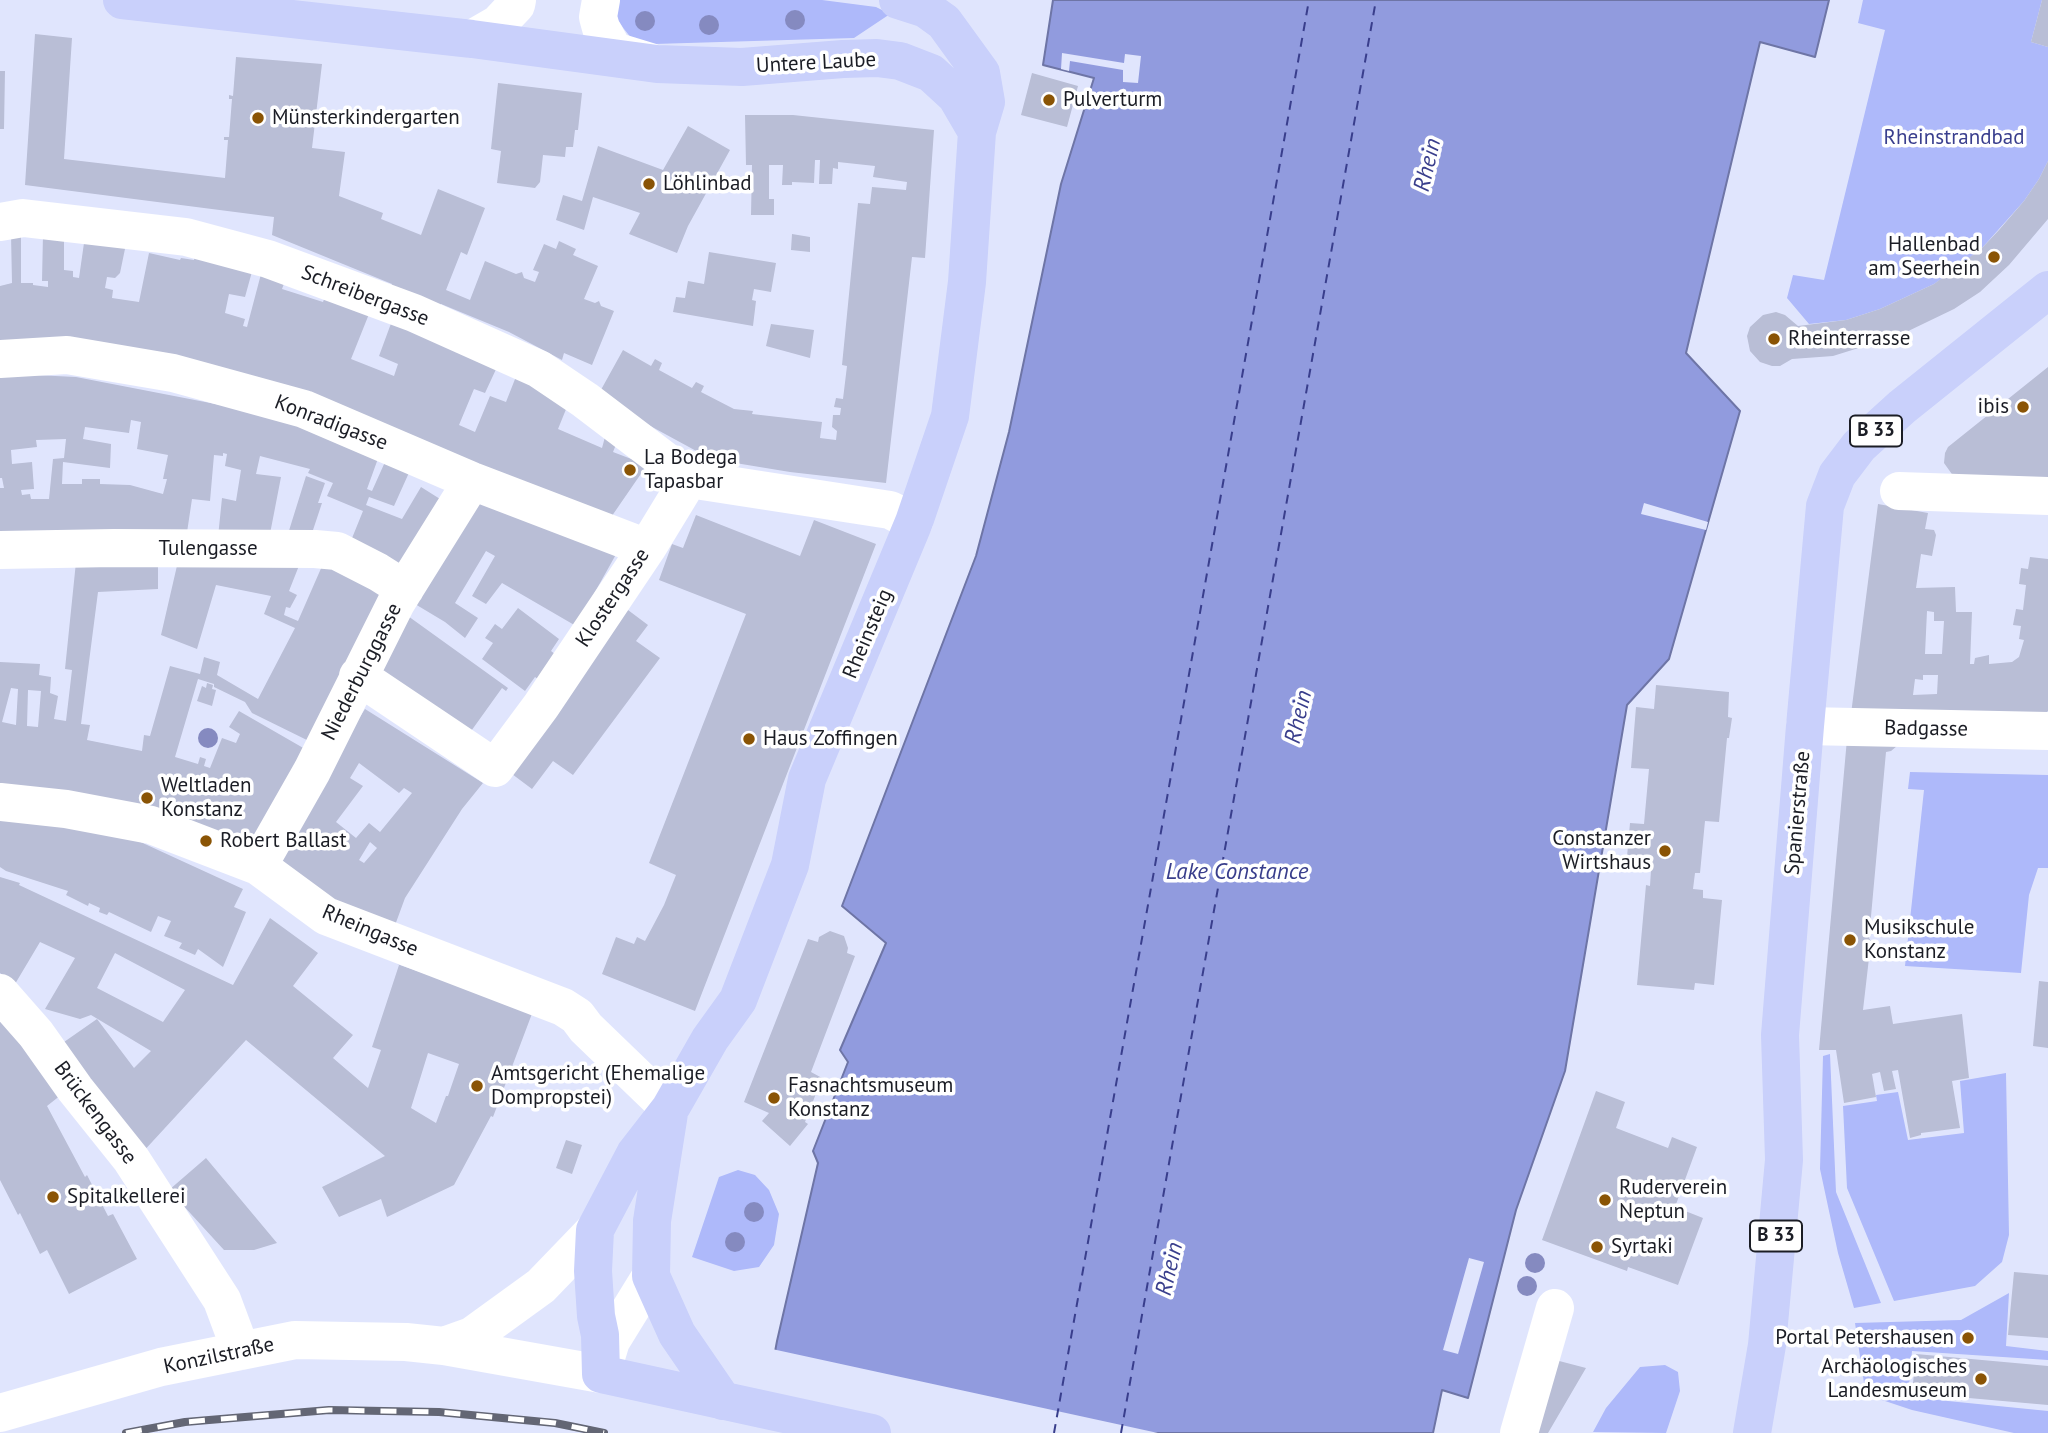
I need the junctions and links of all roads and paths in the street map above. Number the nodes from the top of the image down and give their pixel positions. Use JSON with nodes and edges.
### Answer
{"nodes":[{"id":1,"x":122,"y":0,"type":"edge"},
{"id":2,"x":517,"y":0,"type":"edge"},
{"id":3,"x":601,"y":0,"type":"edge"},
{"id":4,"x":925,"y":3,"type":"edge"},
{"id":5,"x":472,"y":39,"type":"junction"},
{"id":6,"x":657,"y":64,"type":"junction"},
{"id":7,"x":977,"y":132,"type":"junction"},
{"id":8,"x":0,"y":222,"type":"edge"},
{"id":9,"x":2048,"y":290,"type":"edge"},
{"id":10,"x":0,"y":359,"type":"edge"},
{"id":11,"x":689,"y":480,"type":"junction"},
{"id":12,"x":472,"y":481,"type":"junction"},
{"id":13,"x":1899,"y":491,"type":"dead end"},
{"id":14,"x":2048,"y":496,"type":"edge"},
{"id":15,"x":914,"y":522,"type":"junction"},
{"id":16,"x":647,"y":548,"type":"junction"},
{"id":17,"x":0,"y":550,"type":"edge"},
{"id":18,"x":405,"y":589,"type":"junction"},
{"id":19,"x":358,"y":676,"type":"junction"},
{"id":20,"x":1805,"y":726,"type":"junction"},
{"id":21,"x":2048,"y":731,"type":"edge"},
{"id":22,"x":0,"y":802,"type":"edge"},
{"id":23,"x":258,"y":866,"type":"junction"},
{"id":24,"x":0,"y":993,"type":"edge"},
{"id":25,"x":670,"y":1109,"type":"junction"},
{"id":26,"x":595,"y":1230,"type":"junction"},
{"id":27,"x":651,"y":1276,"type":"junction"},
{"id":28,"x":1555,"y":1308,"type":"dead end"},
{"id":29,"x":444,"y":1346,"type":"junction"},
{"id":30,"x":241,"y":1351,"type":"junction"},
{"id":31,"x":601,"y":1374,"type":"junction"},
{"id":32,"x":723,"y":1401,"type":"junction"},
{"id":33,"x":0,"y":1413,"type":"edge"},
{"id":34,"x":872,"y":1433,"type":"edge"},
{"id":35,"x":1519,"y":1433,"type":"edge"},
{"id":36,"x":1752,"y":1433,"type":"edge"}],
"edges":[{"from":1,"to":5,"type":"main road","name":"Untere Laube"},
{"from":2,"to":5,"type":"street"},
{"from":3,"to":6,"type":"street","name":"Untere Laube"},
{"from":4,"to":7,"type":"main road"},
{"from":5,"to":6,"type":"main road","name":"Untere Laube"},
{"from":6,"to":7,"type":"main road","name":"Untere Laube"},
{"from":7,"to":15,"type":"main road","name":"Rheinsteig"},
{"from":8,"to":11,"type":"street","name":"Schreibergasse"},
{"from":9,"to":20,"type":"main road","name":"Spanierstraße","number":"B 33"},
{"from":10,"to":12,"type":"street","name":"Konradigasse"},
{"from":11,"to":15,"type":"street"},
{"from":11,"to":16,"type":"street","name":"Klostergasse"},
{"from":12,"to":16,"type":"street","name":"Konradigasse"},
{"from":12,"to":18,"type":"street","name":"Niederburggasse"},
{"from":13,"to":14,"type":"street"},
{"from":15,"to":25,"type":"main road","name":"Rheinsteig"},
{"from":16,"to":19,"type":"street","name":"Klostergasse"},
{"from":17,"to":18,"type":"street","name":"Tulengasse"},
{"from":18,"to":19,"type":"street","name":"Niederburggasse"},
{"from":19,"to":23,"type":"street","name":"Niederburggasse"},
{"from":20,"to":21,"type":"street","name":"Badgasse"},
{"from":20,"to":36,"type":"main road","name":"Spanierstraße","number":"B 33"},
{"from":22,"to":23,"type":"street","name":"Rheingasse"},
{"from":23,"to":25,"type":"street","name":"Rheingasse"},
{"from":24,"to":30,"type":"street","name":"Brückengasse"},
{"from":25,"to":26,"type":"main road","name":"Konzilstraße"},
{"from":25,"to":27,"type":"main road"},
{"from":26,"to":29,"type":"street","name":"Konzilstraße"},
{"from":26,"to":31,"type":"main road","name":"Konzilstraße"},
{"from":27,"to":31,"type":"street"},
{"from":27,"to":32,"type":"main road"},
{"from":28,"to":35,"type":"street"},
{"from":29,"to":30,"type":"street","name":"Konzilstraße"},
{"from":29,"to":31,"type":"street","name":"Konzilstraße"},
{"from":30,"to":33,"type":"street","name":"Konzilstraße"},
{"from":31,"to":32,"type":"main road","name":"Konzilstraße"},
{"from":32,"to":34,"type":"main road","name":"Konzilstraße"}]}
